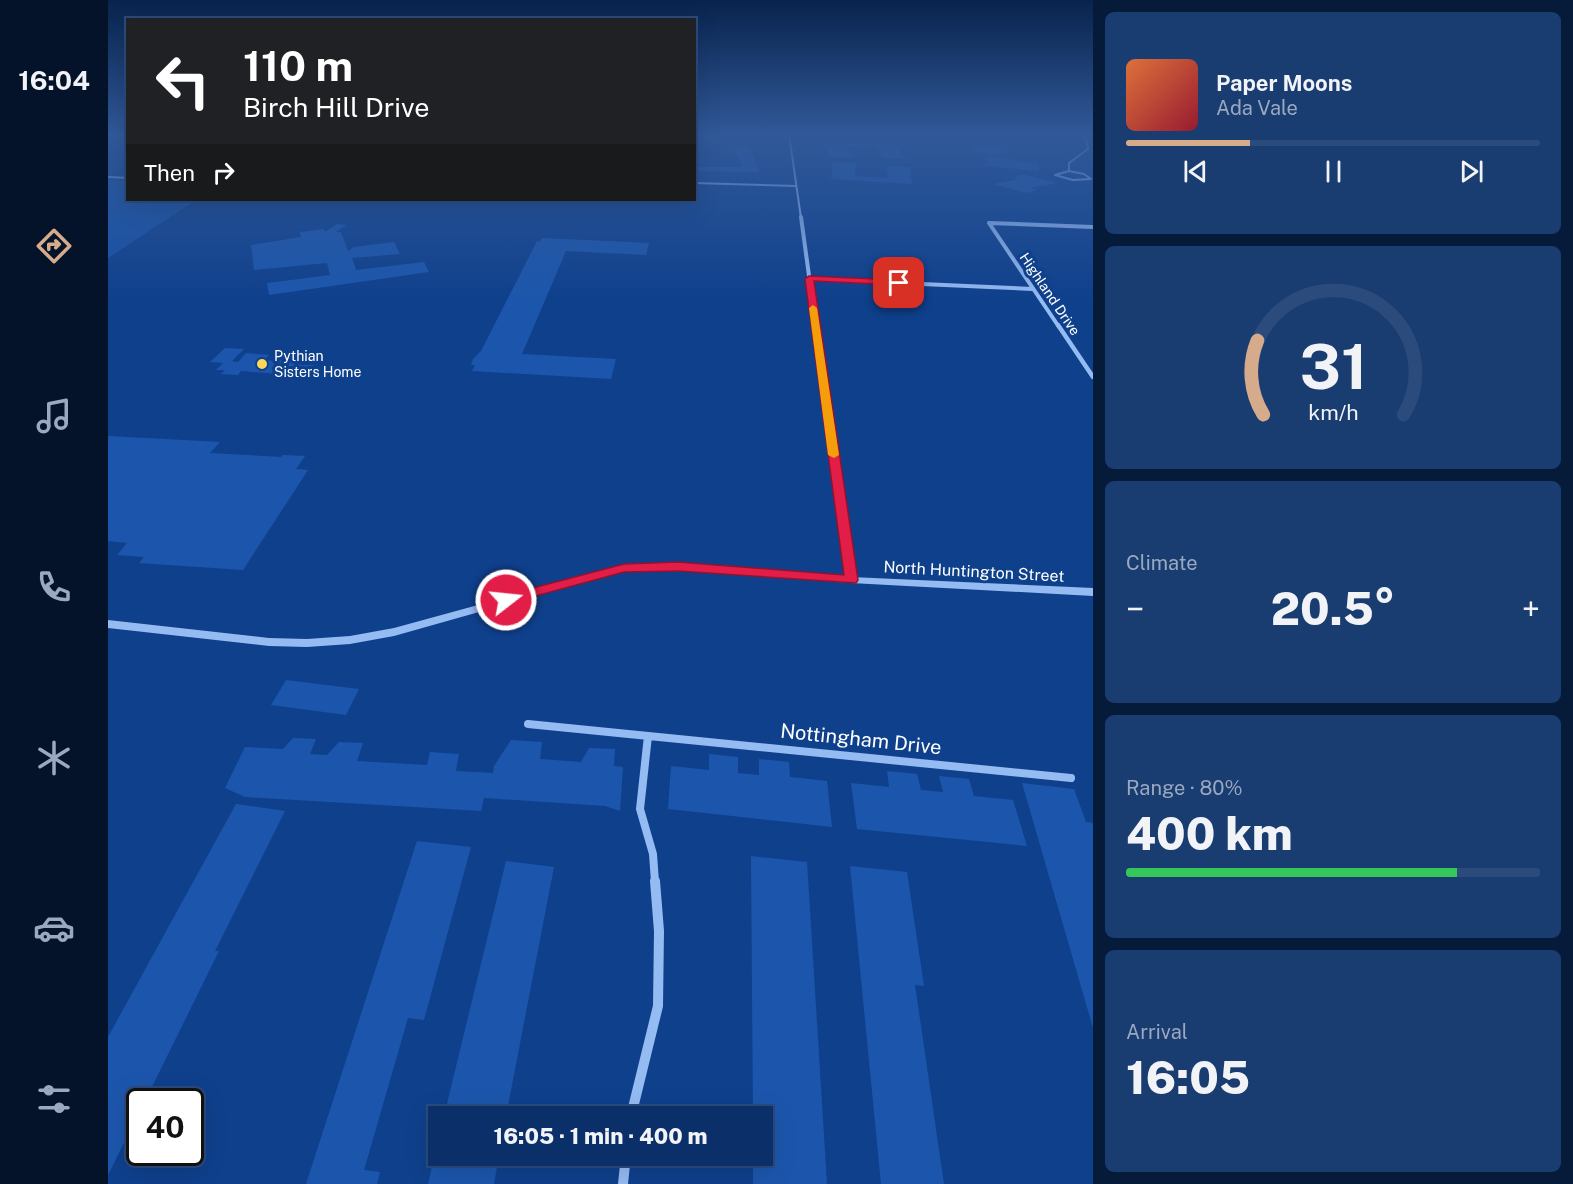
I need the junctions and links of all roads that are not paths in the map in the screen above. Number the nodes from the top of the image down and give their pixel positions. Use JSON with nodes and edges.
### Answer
{"nodes":[{"id":1,"x":796,"y":189,"type":"edge"},
{"id":2,"x":1093,"y":227,"type":"edge"},
{"id":3,"x":809,"y":279,"type":"junction"},
{"id":4,"x":1033,"y":289,"type":"junction"},
{"id":5,"x":1093,"y":377,"type":"edge"},
{"id":6,"x":851,"y":580,"type":"junction"},
{"id":7,"x":1093,"y":592,"type":"edge"},
{"id":8,"x":108,"y":624,"type":"edge"},
{"id":9,"x":528,"y":724,"type":"dead end"},
{"id":10,"x":648,"y":736,"type":"junction"},
{"id":11,"x":1071,"y":778,"type":"dead end"},
{"id":12,"x":634,"y":1106,"type":"edge"},
{"id":13,"x":625,"y":1166,"type":"edge"},
{"id":14,"x":623,"y":1184,"type":"edge"}],
"edges":[{"from":1,"to":3,"type":"street"},
{"from":2,"to":4,"type":"street","name":"Highland Drive"},
{"from":3,"to":4,"type":"street"},
{"from":3,"to":6,"type":"street"},
{"from":4,"to":5,"type":"street","name":"Highland Drive"},
{"from":6,"to":7,"type":"street","name":"North Huntington Street"},
{"from":6,"to":8,"type":"street","name":"North Huntington Street"},
{"from":9,"to":10,"type":"street","name":"Nottingham Drive"},
{"from":10,"to":11,"type":"street","name":"Nottingham Drive"},
{"from":10,"to":12,"type":"street"},
{"from":13,"to":14,"type":"street"}]}
